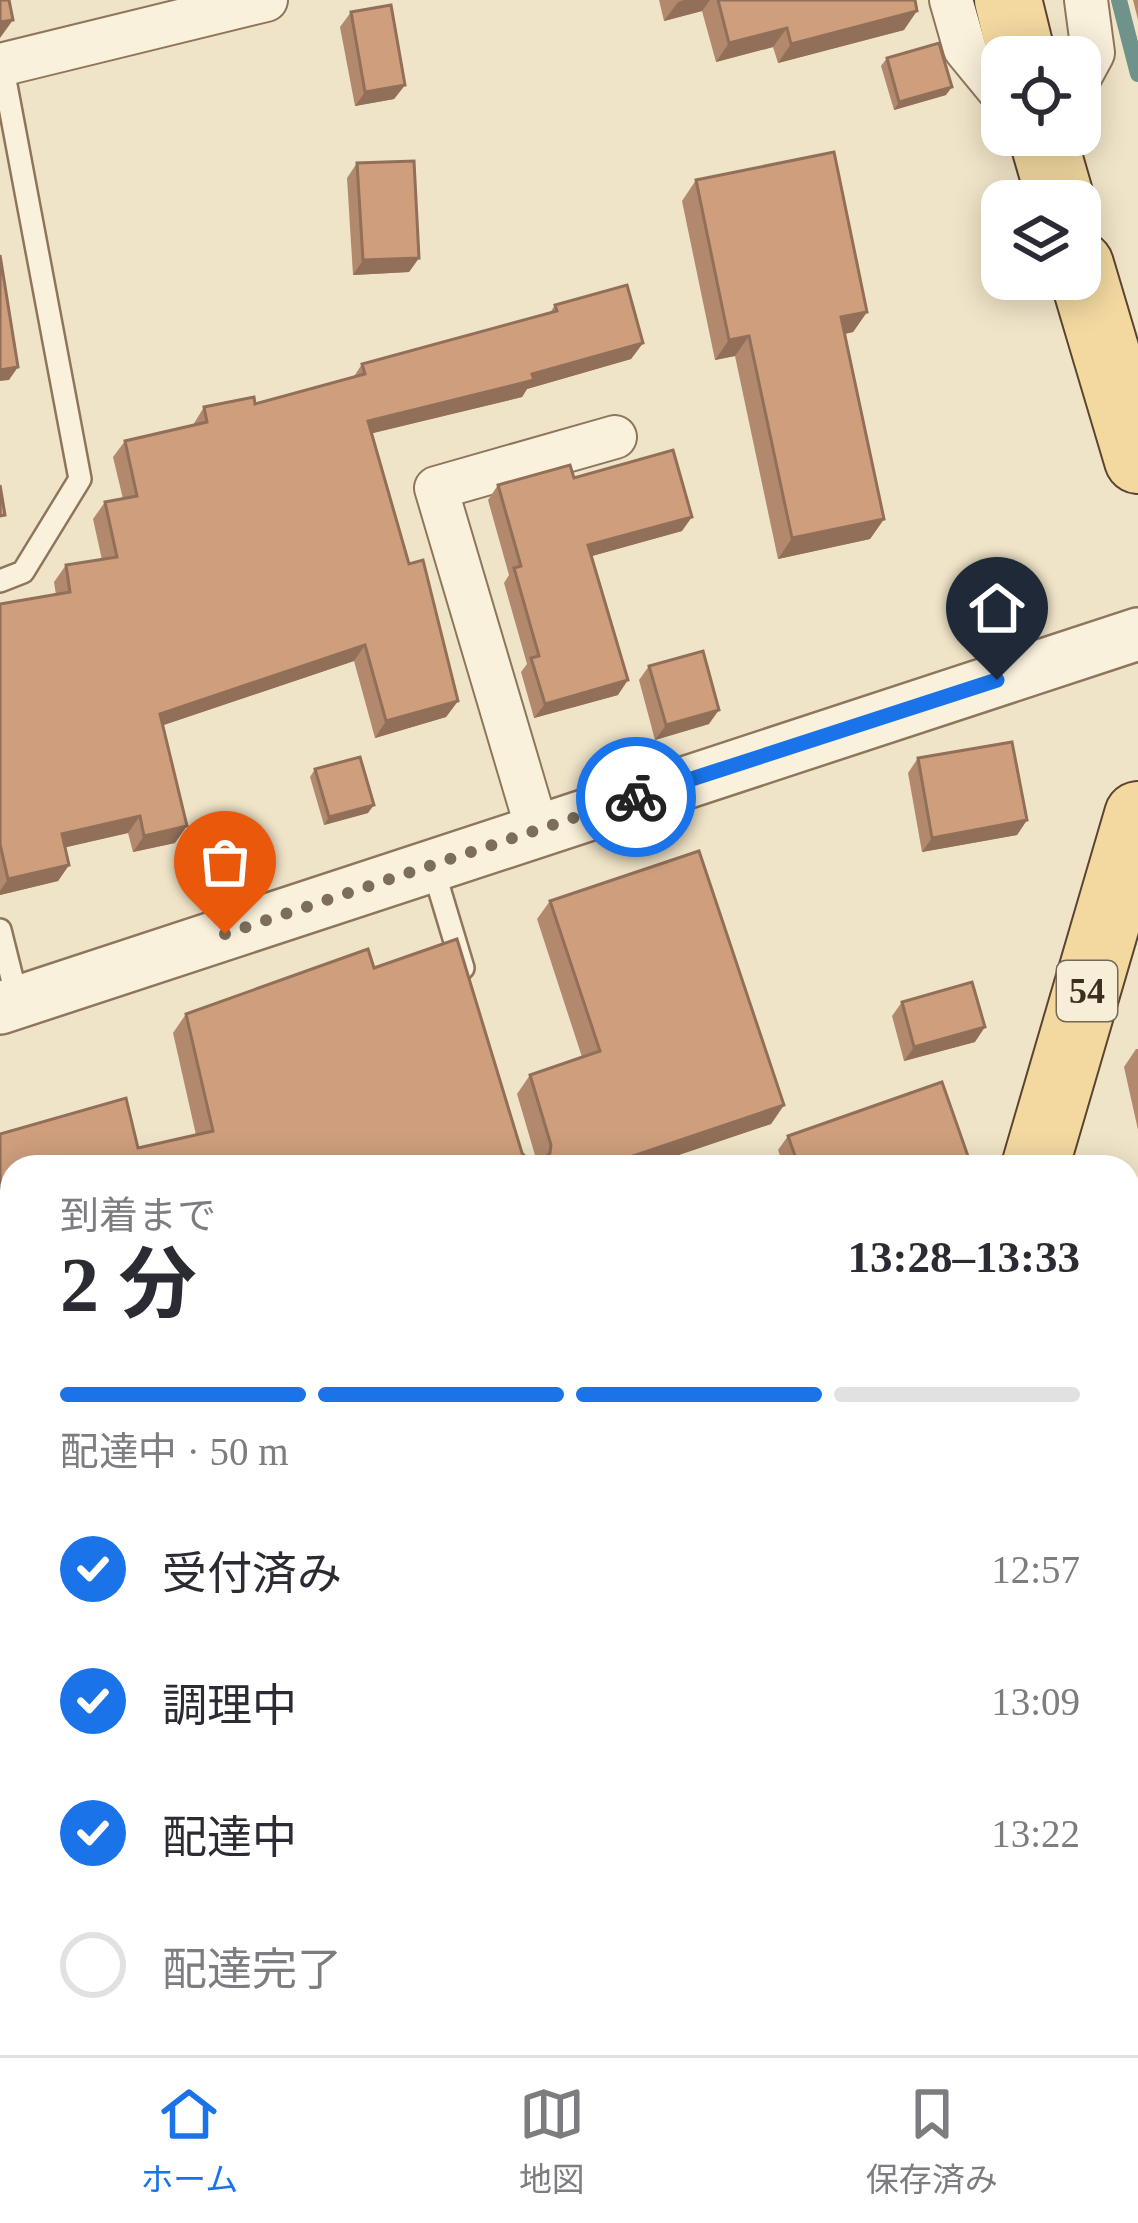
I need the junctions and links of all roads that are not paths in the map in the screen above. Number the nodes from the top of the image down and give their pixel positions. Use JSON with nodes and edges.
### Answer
{"nodes":[{"id":1,"x":266,"y":0,"type":"edge"},
{"id":2,"x":951,"y":0,"type":"edge"},
{"id":3,"x":1008,"y":0,"type":"edge"},
{"id":4,"x":1086,"y":0,"type":"edge"},
{"id":5,"x":1017,"y":36,"type":"edge"},
{"id":6,"x":1091,"y":36,"type":"edge"},
{"id":7,"x":1,"y":64,"type":"edge"},
{"id":8,"x":981,"y":68,"type":"edge"},
{"id":9,"x":1090,"y":300,"type":"edge"},
{"id":10,"x":615,"y":437,"type":"dead end"},
{"id":11,"x":1138,"y":460,"type":"edge"},
{"id":12,"x":0,"y":581,"type":"edge"},
{"id":13,"x":1138,"y":634,"type":"edge"},
{"id":14,"x":1138,"y":814,"type":"edge"},
{"id":15,"x":537,"y":829,"type":"junction"},
{"id":16,"x":432,"y":865,"type":"junction"},
{"id":17,"x":0,"y":930,"type":"edge"},
{"id":18,"x":471,"y":994,"type":"edge"},
{"id":19,"x":9,"y":1005,"type":"edge"},
{"id":20,"x":1039,"y":1155,"type":"edge"}],
"edges":[{"from":1,"to":7,"type":"street"},
{"from":2,"to":8,"type":"street"},
{"from":3,"to":5,"type":"main road"},
{"from":4,"to":6,"type":"street"},
{"from":7,"to":12,"type":"lane"},
{"from":9,"to":11,"type":"main road"},
{"from":10,"to":15,"type":"street"},
{"from":13,"to":15,"type":"street"},
{"from":14,"to":20,"type":"main road","number":"54"},
{"from":15,"to":16,"type":"street"},
{"from":16,"to":18,"type":"lane"},
{"from":16,"to":19,"type":"street"},
{"from":17,"to":19,"type":"lane"}]}
